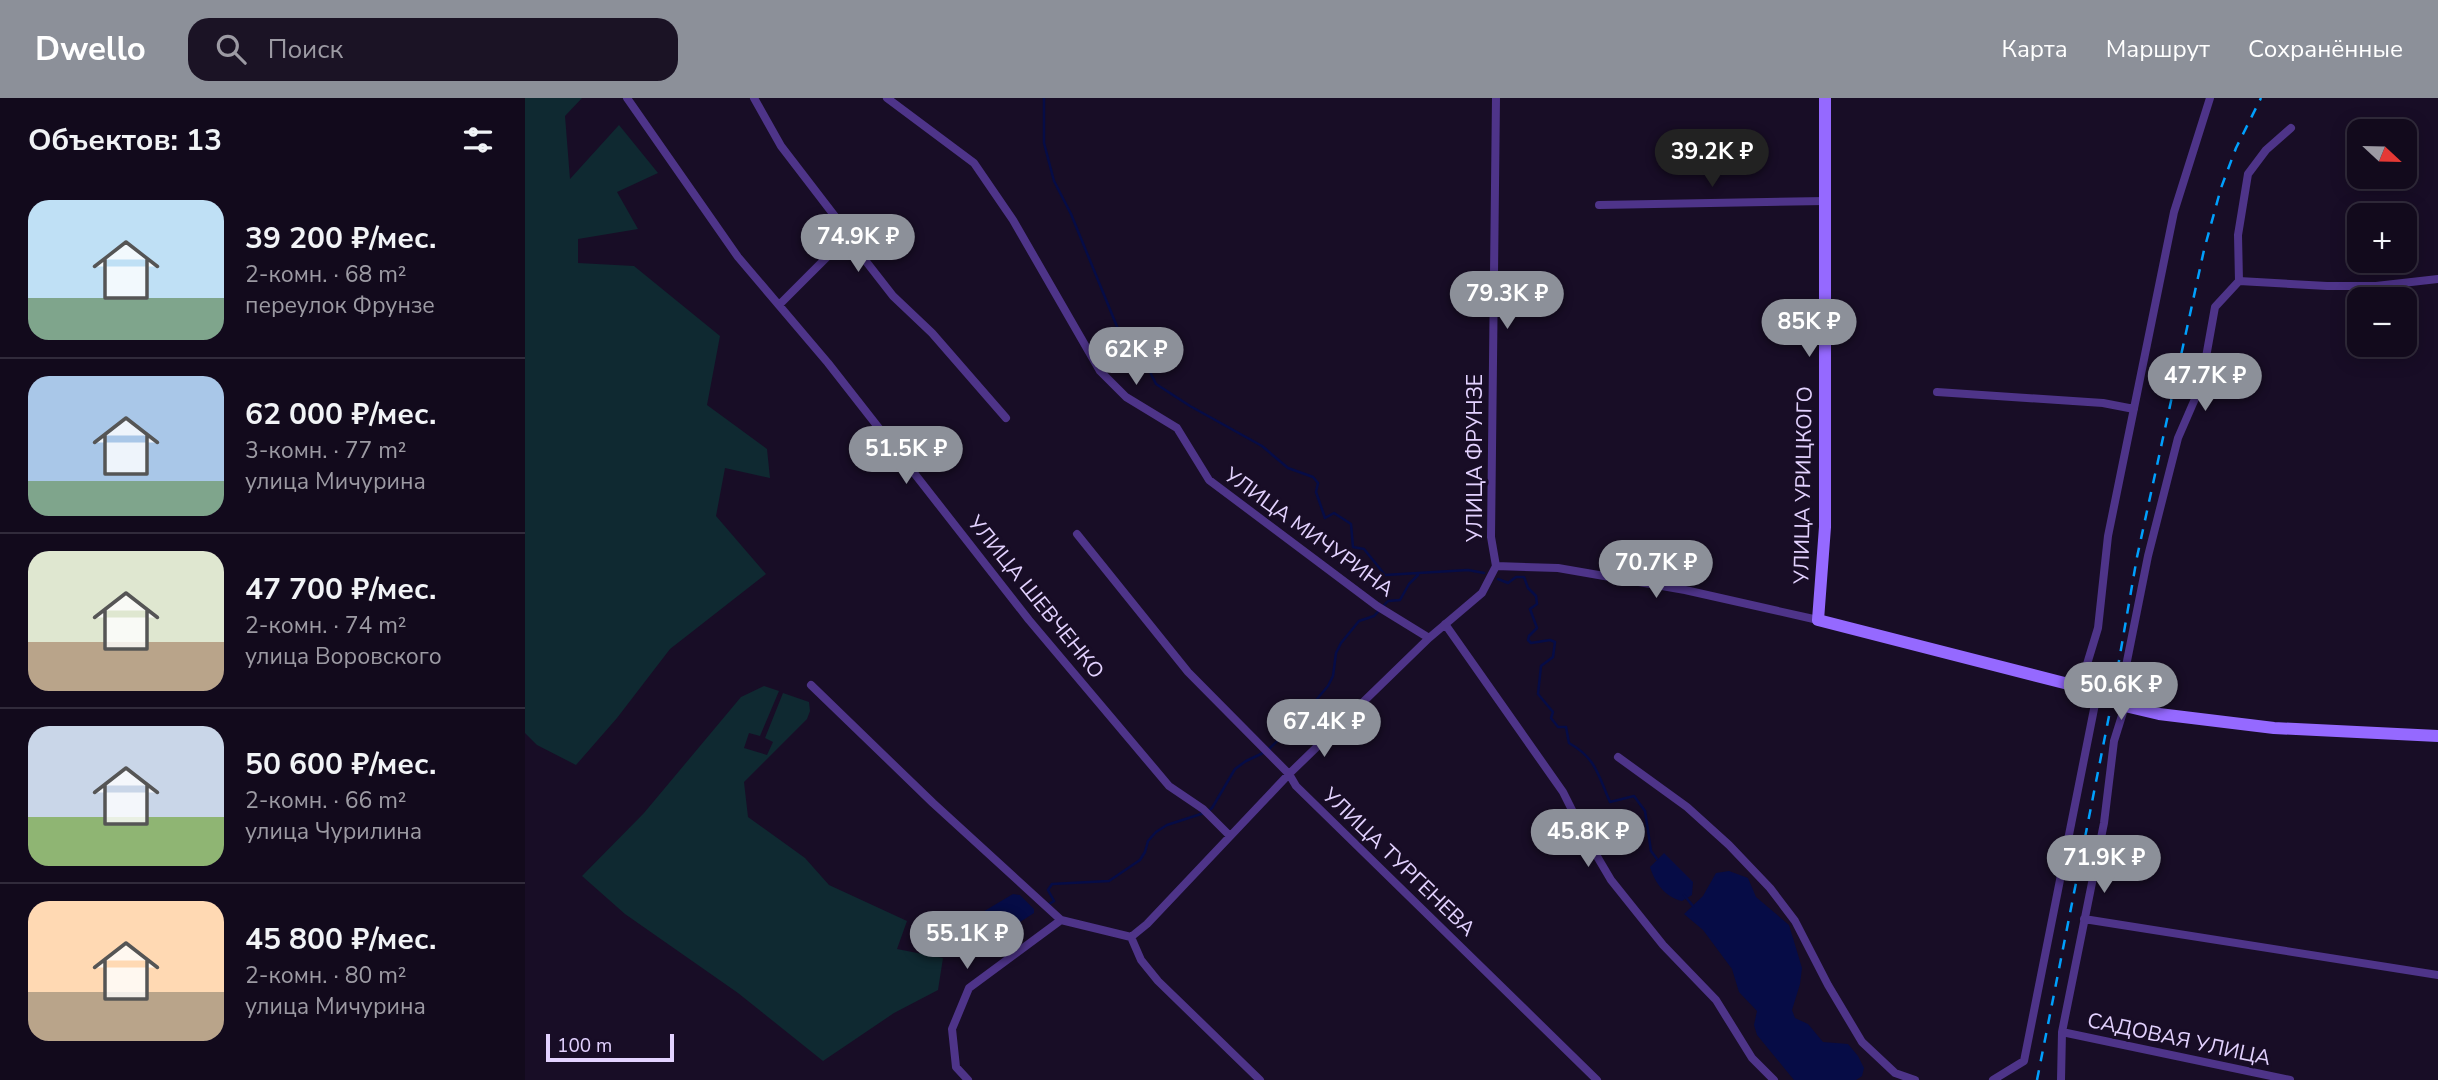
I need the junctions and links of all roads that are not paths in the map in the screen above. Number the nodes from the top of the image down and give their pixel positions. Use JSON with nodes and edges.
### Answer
{"nodes":[{"id":1,"x":627,"y":98,"type":"edge"},
{"id":2,"x":754,"y":98,"type":"edge"},
{"id":3,"x":887,"y":98,"type":"edge"},
{"id":4,"x":1496,"y":98,"type":"edge"},
{"id":5,"x":1825,"y":98,"type":"edge"},
{"id":6,"x":2210,"y":98,"type":"edge"},
{"id":7,"x":2291,"y":128,"type":"dead end"},
{"id":8,"x":1825,"y":201,"type":"junction"},
{"id":9,"x":1599,"y":205,"type":"dead end"},
{"id":10,"x":847,"y":237,"type":"junction"},
{"id":11,"x":2438,"y":279,"type":"edge"},
{"id":12,"x":2239,"y":281,"type":"junction"},
{"id":13,"x":779,"y":304,"type":"junction"},
{"id":14,"x":1937,"y":392,"type":"dead end"},
{"id":15,"x":2134,"y":409,"type":"junction"},
{"id":16,"x":1006,"y":418,"type":"dead end"},
{"id":17,"x":1077,"y":534,"type":"dead end"},
{"id":18,"x":1496,"y":566,"type":"junction"},
{"id":19,"x":1818,"y":620,"type":"junction"},
{"id":20,"x":1445,"y":624,"type":"junction"},
{"id":21,"x":1429,"y":638,"type":"junction"},
{"id":22,"x":811,"y":685,"type":"dead end"},
{"id":23,"x":2080,"y":687,"type":"junction"},
{"id":24,"x":2097,"y":694,"type":"junction"},
{"id":25,"x":2126,"y":706,"type":"junction"},
{"id":26,"x":2438,"y":736,"type":"edge"},
{"id":27,"x":1618,"y":757,"type":"dead end"},
{"id":28,"x":1289,"y":774,"type":"junction"},
{"id":29,"x":1230,"y":836,"type":"junction"},
{"id":30,"x":2084,"y":919,"type":"junction"},
{"id":31,"x":1061,"y":920,"type":"junction"},
{"id":32,"x":1131,"y":937,"type":"junction"},
{"id":33,"x":2438,"y":975,"type":"edge"},
{"id":34,"x":2062,"y":1032,"type":"junction"},
{"id":35,"x":968,"y":1080,"type":"edge"},
{"id":36,"x":1260,"y":1080,"type":"edge"},
{"id":37,"x":1597,"y":1080,"type":"edge"},
{"id":38,"x":1774,"y":1080,"type":"edge"},
{"id":39,"x":1915,"y":1080,"type":"edge"},
{"id":40,"x":1993,"y":1080,"type":"edge"},
{"id":41,"x":2061,"y":1080,"type":"edge"},
{"id":42,"x":2290,"y":1080,"type":"edge"}],
"edges":[{"from":1,"to":13,"type":"street","name":"УЛИЦА ШЕВЧЕНКО"},
{"from":2,"to":10,"type":"street"},
{"from":3,"to":21,"type":"street","name":"УЛИЦА МИЧУРИНА"},
{"from":4,"to":18,"type":"street","name":"УЛИЦА ФРУНЗЕ"},
{"from":5,"to":8,"type":"street","name":"УЛИЦА УРИЦКОГО"},
{"from":6,"to":15,"type":"street"},
{"from":7,"to":12,"type":"street"},
{"from":8,"to":9,"type":"street"},
{"from":8,"to":19,"type":"street","name":"УЛИЦА УРИЦКОГО"},
{"from":10,"to":13,"type":"street"},
{"from":10,"to":16,"type":"street"},
{"from":11,"to":12,"type":"street"},
{"from":12,"to":25,"type":"street"},
{"from":13,"to":29,"type":"street","name":"УЛИЦА ШЕВЧЕНКО"},
{"from":14,"to":15,"type":"street"},
{"from":15,"to":23,"type":"street"},
{"from":17,"to":28,"type":"street","name":"УЛИЦА ТУРГЕНЕВА"},
{"from":18,"to":19,"type":"street"},
{"from":18,"to":20,"type":"street"},
{"from":19,"to":23,"type":"street"},
{"from":20,"to":21,"type":"street"},
{"from":20,"to":38,"type":"street"},
{"from":21,"to":28,"type":"street"},
{"from":22,"to":31,"type":"street"},
{"from":23,"to":24,"type":"street"},
{"from":24,"to":25,"type":"street"},
{"from":24,"to":40,"type":"street"},
{"from":25,"to":26,"type":"street"},
{"from":25,"to":30,"type":"street"},
{"from":27,"to":39,"type":"street"},
{"from":28,"to":29,"type":"street"},
{"from":28,"to":37,"type":"street","name":"УЛИЦА ТУРГЕНЕВА"},
{"from":29,"to":32,"type":"street"},
{"from":30,"to":33,"type":"street"},
{"from":30,"to":34,"type":"street"},
{"from":31,"to":32,"type":"street"},
{"from":31,"to":35,"type":"street"},
{"from":32,"to":36,"type":"street"},
{"from":34,"to":41,"type":"street"},
{"from":34,"to":42,"type":"street","name":"САДОВАЯ УЛИЦА"}]}
